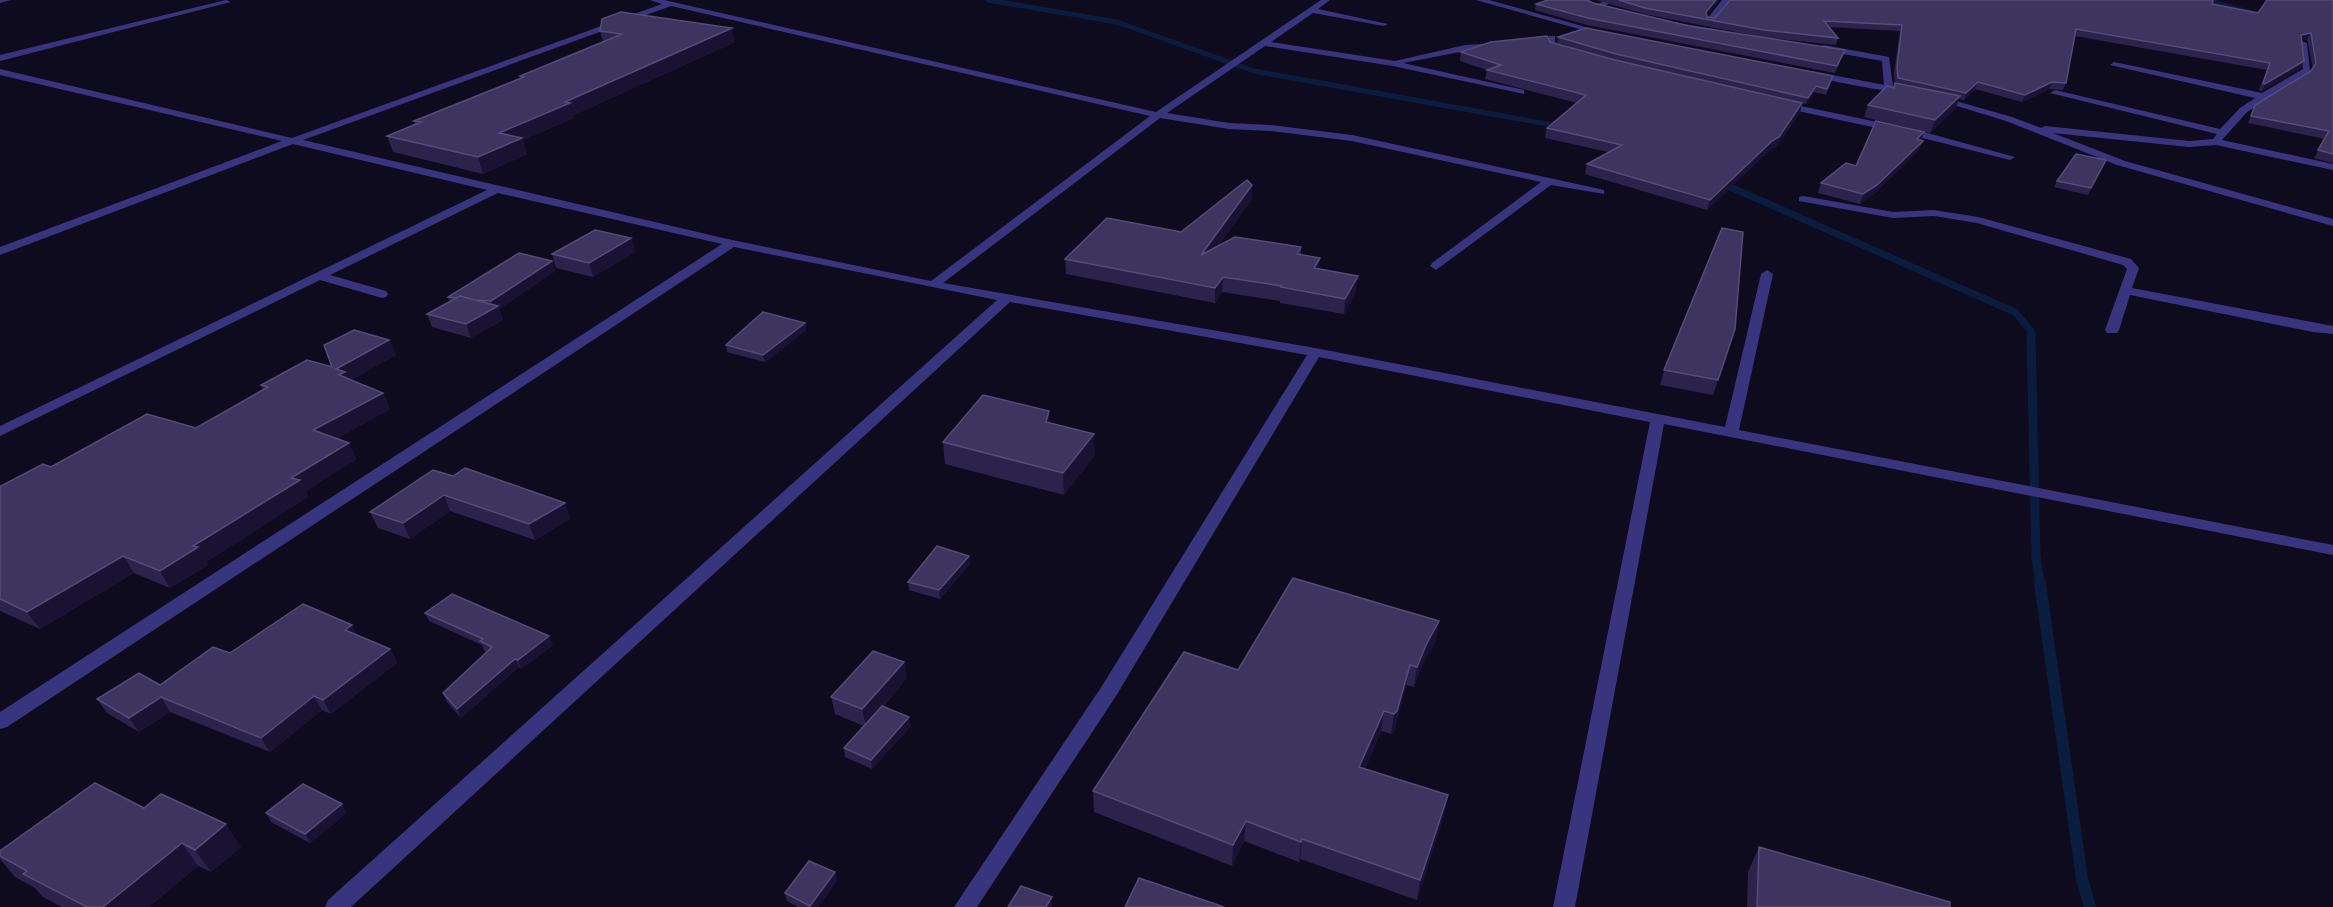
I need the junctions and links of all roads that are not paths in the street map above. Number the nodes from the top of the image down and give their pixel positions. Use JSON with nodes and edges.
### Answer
{"nodes":[{"id":1,"x":7,"y":0,"type":"edge"},
{"id":2,"x":654,"y":0,"type":"edge"},
{"id":3,"x":1326,"y":0,"type":"edge"},
{"id":4,"x":1480,"y":0,"type":"edge"},
{"id":5,"x":1617,"y":0,"type":"edge"},
{"id":6,"x":1727,"y":0,"type":"edge"},
{"id":7,"x":0,"y":2,"type":"edge"},
{"id":8,"x":227,"y":2,"type":"dead end"},
{"id":9,"x":676,"y":2,"type":"edge"},
{"id":10,"x":1589,"y":3,"type":"edge"},
{"id":11,"x":1599,"y":5,"type":"junction"},
{"id":12,"x":1612,"y":9,"type":"edge"},
{"id":13,"x":1312,"y":10,"type":"junction"},
{"id":14,"x":1710,"y":20,"type":"edge"},
{"id":15,"x":1658,"y":21,"type":"edge"},
{"id":16,"x":1384,"y":24,"type":"dead end"},
{"id":17,"x":1585,"y":29,"type":"junction"},
{"id":18,"x":1612,"y":34,"type":"edge"},
{"id":19,"x":1735,"y":35,"type":"edge"},
{"id":20,"x":1263,"y":43,"type":"junction"},
{"id":21,"x":2302,"y":43,"type":"edge"},
{"id":22,"x":1504,"y":44,"type":"edge"},
{"id":23,"x":1810,"y":46,"type":"edge"},
{"id":24,"x":1579,"y":55,"type":"edge"},
{"id":25,"x":0,"y":58,"type":"edge"},
{"id":26,"x":1393,"y":63,"type":"junction"},
{"id":27,"x":2114,"y":65,"type":"dead end"},
{"id":28,"x":1800,"y":71,"type":"edge"},
{"id":29,"x":0,"y":72,"type":"edge"},
{"id":30,"x":1889,"y":89,"type":"junction"},
{"id":31,"x":1521,"y":92,"type":"edge"},
{"id":32,"x":1910,"y":93,"type":"edge"},
{"id":33,"x":2055,"y":93,"type":"edge"},
{"id":34,"x":2261,"y":96,"type":"junction"},
{"id":35,"x":1930,"y":97,"type":"edge"},
{"id":36,"x":1773,"y":102,"type":"edge"},
{"id":37,"x":1158,"y":114,"type":"junction"},
{"id":38,"x":2027,"y":127,"type":"junction"},
{"id":39,"x":2222,"y":132,"type":"junction"},
{"id":40,"x":292,"y":141,"type":"junction"},
{"id":41,"x":2216,"y":142,"type":"junction"},
{"id":42,"x":2010,"y":157,"type":"dead end"},
{"id":43,"x":2333,"y":167,"type":"edge"},
{"id":44,"x":1549,"y":181,"type":"junction"},
{"id":45,"x":497,"y":189,"type":"junction"},
{"id":46,"x":1600,"y":192,"type":"dead end"},
{"id":47,"x":1803,"y":199,"type":"dead end"},
{"id":48,"x":2333,"y":223,"type":"edge"},
{"id":49,"x":732,"y":243,"type":"junction"},
{"id":50,"x":0,"y":251,"type":"edge"},
{"id":51,"x":1436,"y":266,"type":"dead end"},
{"id":52,"x":1767,"y":274,"type":"dead end"},
{"id":53,"x":318,"y":276,"type":"junction"},
{"id":54,"x":933,"y":285,"type":"junction"},
{"id":55,"x":2125,"y":290,"type":"junction"},
{"id":56,"x":382,"y":294,"type":"dead end"},
{"id":57,"x":1006,"y":299,"type":"junction"},
{"id":58,"x":2112,"y":330,"type":"dead end"},
{"id":59,"x":2333,"y":330,"type":"edge"},
{"id":60,"x":1315,"y":352,"type":"junction"},
{"id":61,"x":1658,"y":418,"type":"junction"},
{"id":62,"x":0,"y":432,"type":"edge"},
{"id":63,"x":1731,"y":433,"type":"junction"},
{"id":64,"x":2333,"y":550,"type":"edge"},
{"id":65,"x":0,"y":722,"type":"edge"},
{"id":66,"x":336,"y":907,"type":"edge"},
{"id":67,"x":965,"y":907,"type":"edge"},
{"id":68,"x":1563,"y":907,"type":"edge"}],
"edges":[{"from":1,"to":7,"type":"street"},
{"from":2,"to":9,"type":"street"},
{"from":3,"to":13,"type":"street"},
{"from":4,"to":17,"type":"street"},
{"from":5,"to":11,"type":"street"},
{"from":6,"to":14,"type":"street"},
{"from":8,"to":25,"type":"street"},
{"from":9,"to":37,"type":"street"},
{"from":9,"to":40,"type":"street"},
{"from":10,"to":11,"type":"street"},
{"from":11,"to":12,"type":"street"},
{"from":13,"to":16,"type":"street"},
{"from":13,"to":20,"type":"street"},
{"from":15,"to":19,"type":"street"},
{"from":17,"to":18,"type":"street"},
{"from":17,"to":24,"type":"street"},
{"from":20,"to":26,"type":"street"},
{"from":20,"to":37,"type":"street"},
{"from":21,"to":34,"type":"street"},
{"from":22,"to":26,"type":"street"},
{"from":23,"to":30,"type":"street"},
{"from":26,"to":31,"type":"street"},
{"from":27,"to":34,"type":"street"},
{"from":28,"to":30,"type":"street"},
{"from":29,"to":40,"type":"street"},
{"from":30,"to":32,"type":"street"},
{"from":33,"to":39,"type":"street"},
{"from":34,"to":39,"type":"street"},
{"from":35,"to":38,"type":"street"},
{"from":36,"to":42,"type":"street"},
{"from":37,"to":44,"type":"street"},
{"from":37,"to":54,"type":"street"},
{"from":38,"to":41,"type":"street"},
{"from":38,"to":48,"type":"street"},
{"from":39,"to":41,"type":"street"},
{"from":40,"to":45,"type":"street"},
{"from":40,"to":50,"type":"street"},
{"from":41,"to":43,"type":"street"},
{"from":44,"to":46,"type":"street"},
{"from":44,"to":51,"type":"street"},
{"from":45,"to":49,"type":"street"},
{"from":45,"to":53,"type":"street"},
{"from":47,"to":55,"type":"street"},
{"from":49,"to":54,"type":"street"},
{"from":49,"to":65,"type":"street"},
{"from":52,"to":63,"type":"street"},
{"from":53,"to":56,"type":"street"},
{"from":53,"to":62,"type":"street"},
{"from":54,"to":57,"type":"street"},
{"from":55,"to":58,"type":"street"},
{"from":55,"to":59,"type":"street"},
{"from":57,"to":60,"type":"street"},
{"from":57,"to":66,"type":"street"},
{"from":60,"to":61,"type":"street"},
{"from":60,"to":67,"type":"street"},
{"from":61,"to":63,"type":"street"},
{"from":61,"to":68,"type":"street"},
{"from":63,"to":64,"type":"street"}]}
